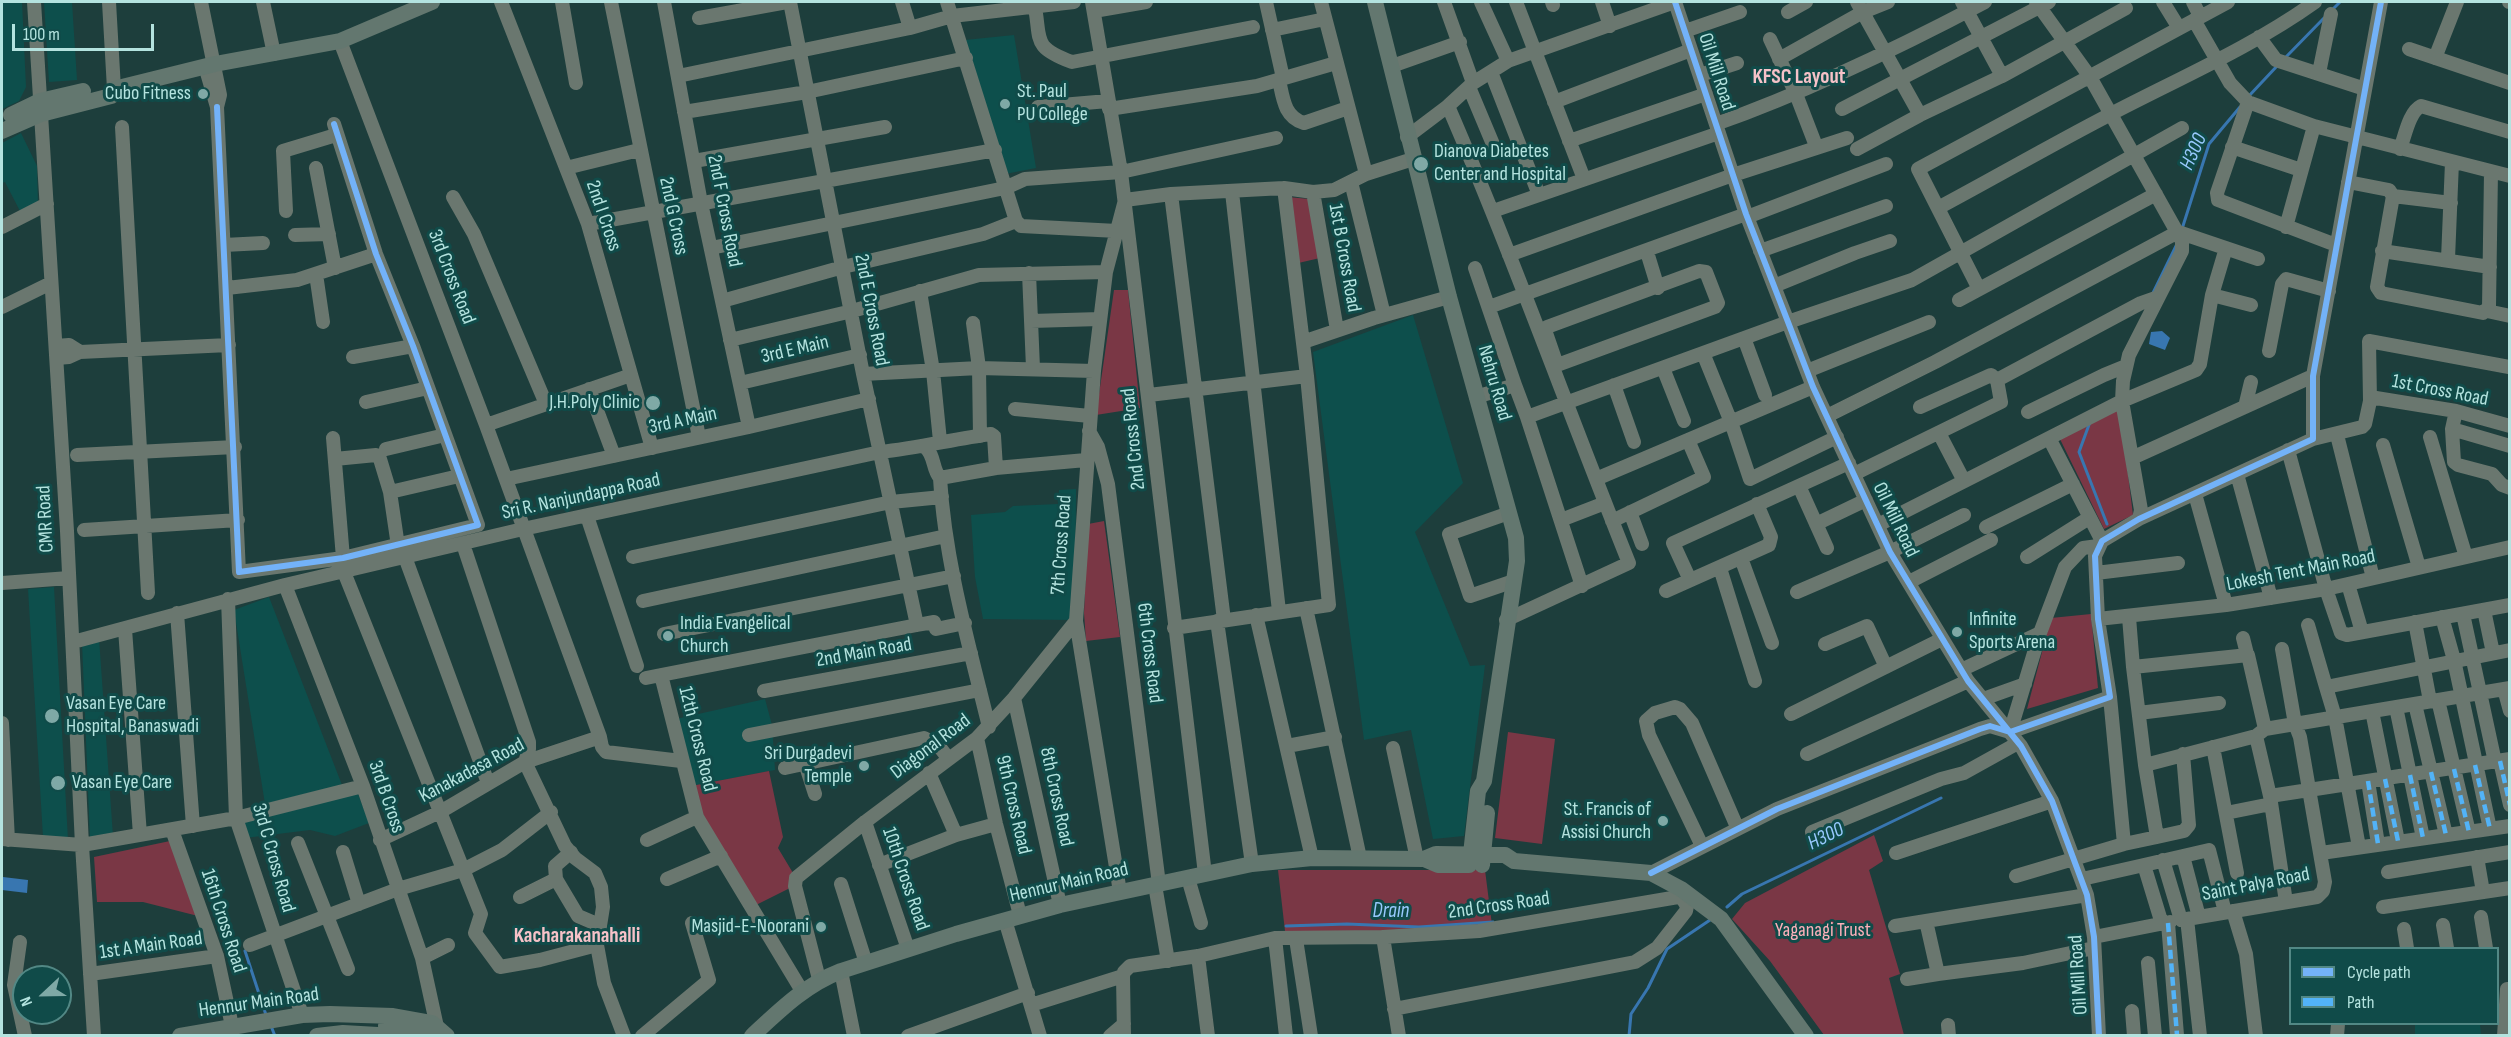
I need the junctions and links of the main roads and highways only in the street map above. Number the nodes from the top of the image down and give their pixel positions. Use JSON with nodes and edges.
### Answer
{"nodes":[{"id":1,"x":432,"y":2,"type":"edge"},
{"id":2,"x":1376,"y":2,"type":"edge"},
{"id":3,"x":40,"y":108,"type":"junction"},
{"id":4,"x":2,"y":119,"type":"edge"},
{"id":5,"x":2,"y":131,"type":"edge"},
{"id":6,"x":1476,"y":860,"type":"junction"},
{"id":7,"x":274,"y":1023,"type":"junction"},
{"id":8,"x":238,"y":1031,"type":"edge"},
{"id":9,"x":437,"y":1032,"type":"edge"},
{"id":10,"x":180,"y":1035,"type":"edge"},
{"id":11,"x":318,"y":1035,"type":"edge"},
{"id":12,"x":395,"y":1035,"type":"edge"},
{"id":13,"x":752,"y":1035,"type":"edge"},
{"id":14,"x":1806,"y":1035,"type":"edge"}],
"edges":[{"from":1,"to":3,"type":"main road"},
{"from":2,"to":6,"type":"main road","name":"Nehru Road"},
{"from":3,"to":4,"type":"main road"},
{"from":3,"to":5,"type":"main road"},
{"from":6,"to":13,"type":"main road","name":"Hennur Main Road"},
{"from":6,"to":14,"type":"main road","name":"Hennur Main Road"},
{"from":7,"to":8,"type":"main road","name":"Hennur Main Road"},
{"from":7,"to":8,"type":"main road"},
{"from":7,"to":9,"type":"main road"},
{"from":7,"to":9,"type":"main road","name":"Hennur Main Road"},
{"from":8,"to":10,"type":"main road","name":"Hennur Main Road"},
{"from":11,"to":12,"type":"main road"}]}
